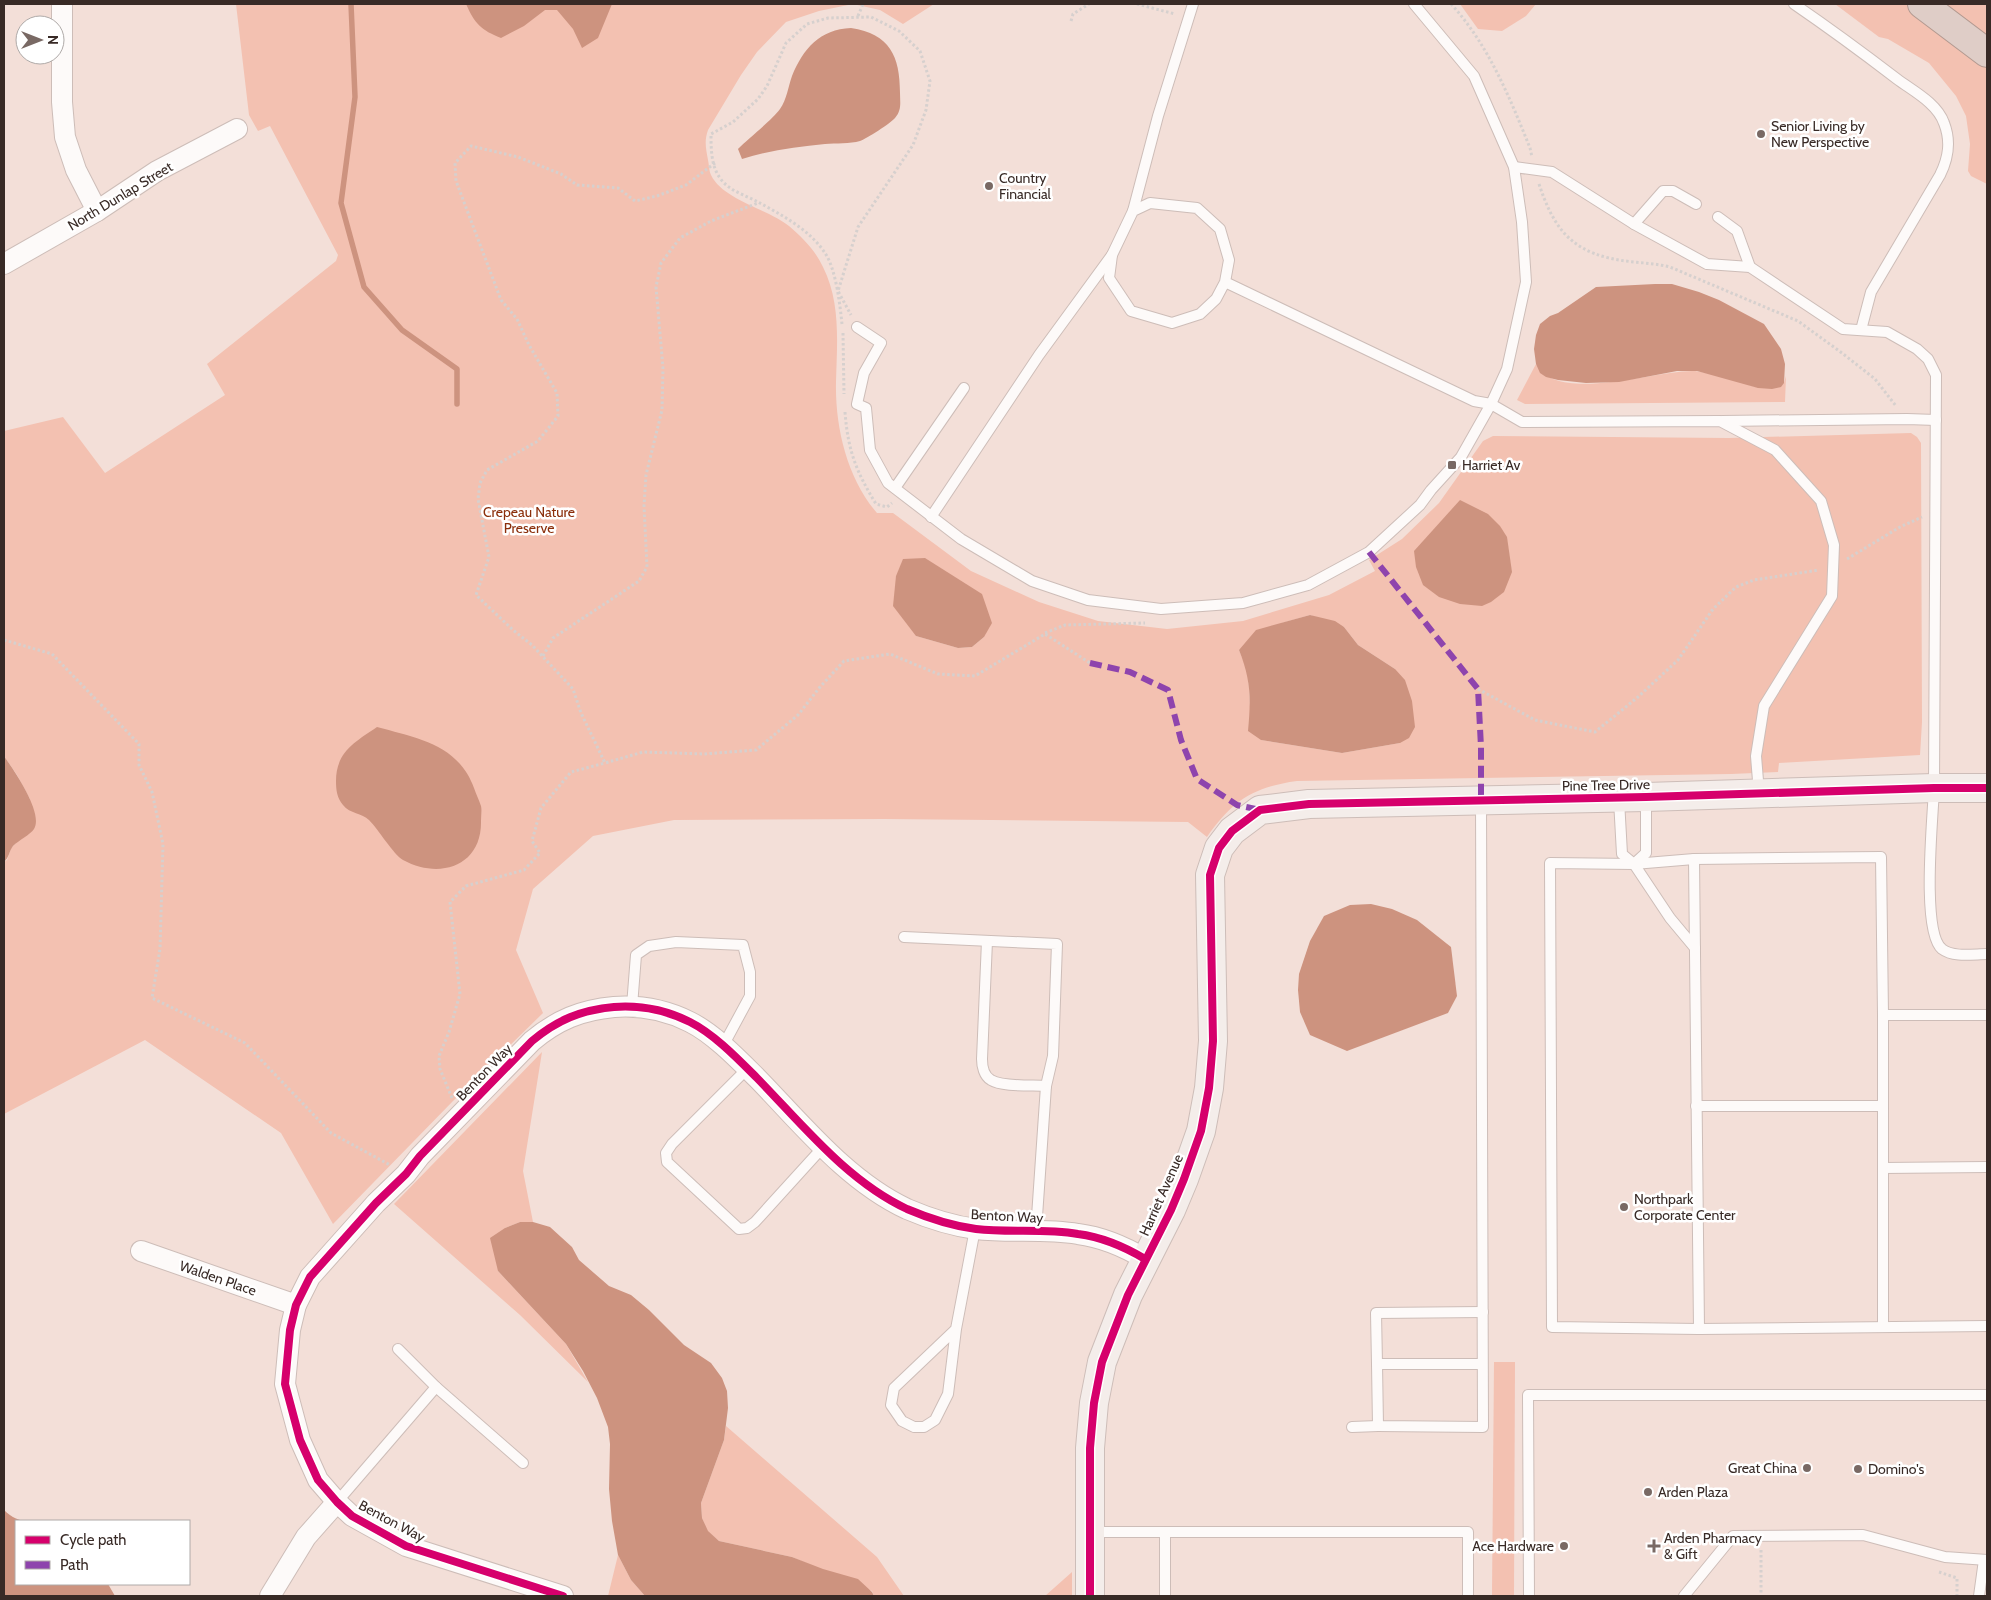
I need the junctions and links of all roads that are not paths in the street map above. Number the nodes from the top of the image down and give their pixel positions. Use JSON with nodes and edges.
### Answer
{"nodes":[{"id":1,"x":62,"y":4,"type":"edge"},
{"id":2,"x":1193,"y":4,"type":"edge"},
{"id":3,"x":1414,"y":4,"type":"edge"},
{"id":4,"x":1794,"y":4,"type":"edge"},
{"id":5,"x":1922,"y":4,"type":"edge"},
{"id":6,"x":1987,"y":53,"type":"edge"},
{"id":7,"x":237,"y":129,"type":"dead end"},
{"id":8,"x":1514,"y":167,"type":"junction"},
{"id":9,"x":1696,"y":204,"type":"dead end"},
{"id":10,"x":97,"y":211,"type":"junction"},
{"id":11,"x":1133,"y":212,"type":"junction"},
{"id":12,"x":1718,"y":217,"type":"dead end"},
{"id":13,"x":1634,"y":224,"type":"junction"},
{"id":14,"x":1112,"y":255,"type":"junction"},
{"id":15,"x":4,"y":264,"type":"edge"},
{"id":16,"x":1750,"y":267,"type":"junction"},
{"id":17,"x":1225,"y":282,"type":"junction"},
{"id":18,"x":856,"y":327,"type":"road end"},
{"id":19,"x":1861,"y":330,"type":"junction"},
{"id":20,"x":964,"y":388,"type":"dead end"},
{"id":21,"x":1491,"y":404,"type":"junction"},
{"id":22,"x":1936,"y":420,"type":"junction"},
{"id":23,"x":1720,"y":421,"type":"junction"},
{"id":24,"x":899,"y":491,"type":"junction"},
{"id":25,"x":931,"y":517,"type":"junction"},
{"id":26,"x":1934,"y":788,"type":"junction"},
{"id":27,"x":1987,"y":788,"type":"edge"},
{"id":28,"x":1759,"y":794,"type":"junction"},
{"id":29,"x":1646,"y":797,"type":"junction"},
{"id":30,"x":1619,"y":798,"type":"junction"},
{"id":31,"x":1481,"y":801,"type":"junction"},
{"id":32,"x":1232,"y":831,"type":"joint"},
{"id":33,"x":1694,"y":859,"type":"junction"},
{"id":34,"x":1634,"y":864,"type":"junction"},
{"id":35,"x":904,"y":937,"type":"dead end"},
{"id":36,"x":987,"y":941,"type":"junction"},
{"id":37,"x":1695,"y":948,"type":"junction"},
{"id":38,"x":1987,"y":954,"type":"edge"},
{"id":39,"x":632,"y":1006,"type":"junction"},
{"id":40,"x":1883,"y":1015,"type":"junction"},
{"id":41,"x":1987,"y":1015,"type":"edge"},
{"id":42,"x":722,"y":1046,"type":"junction"},
{"id":43,"x":748,"y":1068,"type":"junction"},
{"id":44,"x":1046,"y":1086,"type":"junction"},
{"id":45,"x":1696,"y":1106,"type":"junction"},
{"id":46,"x":1883,"y":1106,"type":"junction"},
{"id":47,"x":824,"y":1146,"type":"junction"},
{"id":48,"x":1883,"y":1168,"type":"junction"},
{"id":49,"x":1987,"y":1168,"type":"edge"},
{"id":50,"x":975,"y":1229,"type":"junction"},
{"id":51,"x":1036,"y":1231,"type":"junction"},
{"id":52,"x":141,"y":1251,"type":"dead end"},
{"id":53,"x":1145,"y":1259,"type":"junction"},
{"id":54,"x":296,"y":1305,"type":"junction"},
{"id":55,"x":1483,"y":1312,"type":"junction"},
{"id":56,"x":1987,"y":1326,"type":"edge"},
{"id":57,"x":1883,"y":1327,"type":"junction"},
{"id":58,"x":956,"y":1329,"type":"junction"},
{"id":59,"x":1699,"y":1329,"type":"junction"},
{"id":60,"x":398,"y":1349,"type":"dead end"},
{"id":61,"x":1377,"y":1364,"type":"junction"},
{"id":62,"x":1482,"y":1364,"type":"junction"},
{"id":63,"x":436,"y":1387,"type":"junction"},
{"id":64,"x":1986,"y":1395,"type":"edge"},
{"id":65,"x":1352,"y":1426,"type":"dead end"},
{"id":66,"x":1378,"y":1426,"type":"junction"},
{"id":67,"x":523,"y":1463,"type":"dead end"},
{"id":68,"x":337,"y":1502,"type":"junction"},
{"id":69,"x":1090,"y":1532,"type":"junction"},
{"id":70,"x":1164,"y":1532,"type":"junction"},
{"id":71,"x":1986,"y":1560,"type":"edge"},
{"id":72,"x":559,"y":1595,"type":"edge"},
{"id":73,"x":270,"y":1596,"type":"edge"},
{"id":74,"x":1090,"y":1596,"type":"edge"},
{"id":75,"x":1165,"y":1596,"type":"edge"},
{"id":76,"x":1468,"y":1596,"type":"edge"},
{"id":77,"x":1529,"y":1596,"type":"edge"},
{"id":78,"x":1684,"y":1596,"type":"edge"},
{"id":79,"x":1979,"y":1596,"type":"edge"}],
"edges":[{"from":1,"to":10,"type":"street"},
{"from":2,"to":11,"type":"lane"},
{"from":3,"to":8,"type":"lane"},
{"from":4,"to":19,"type":"lane"},
{"from":5,"to":6,"type":"highway"},
{"from":7,"to":10,"type":"street","name":"North Dunlap Street"},
{"from":8,"to":13,"type":"lane"},
{"from":8,"to":21,"type":"lane"},
{"from":9,"to":13,"type":"lane"},
{"from":10,"to":15,"type":"street","name":"North Dunlap Street"},
{"from":11,"to":14,"type":"lane"},
{"from":11,"to":17,"type":"lane"},
{"from":12,"to":16,"type":"lane"},
{"from":13,"to":16,"type":"lane"},
{"from":14,"to":17,"type":"lane"},
{"from":14,"to":25,"type":"lane"},
{"from":16,"to":19,"type":"lane"},
{"from":17,"to":21,"type":"lane"},
{"from":18,"to":24,"type":"lane"},
{"from":19,"to":22,"type":"lane"},
{"from":20,"to":24,"type":"lane"},
{"from":21,"to":23,"type":"lane"},
{"from":21,"to":25,"type":"lane"},
{"from":22,"to":23,"type":"lane"},
{"from":22,"to":26,"type":"lane"},
{"from":23,"to":28,"type":"lane"},
{"from":24,"to":25,"type":"lane"},
{"from":26,"to":27,"type":"street","name":"Pine Tree Drive"},
{"from":26,"to":28,"type":"street","name":"Pine Tree Drive"},
{"from":26,"to":38,"type":"lane"},
{"from":28,"to":29,"type":"street","name":"Pine Tree Drive"},
{"from":29,"to":30,"type":"street","name":"Pine Tree Drive"},
{"from":29,"to":34,"type":"lane"},
{"from":30,"to":31,"type":"street","name":"Pine Tree Drive"},
{"from":30,"to":34,"type":"lane"},
{"from":31,"to":32,"type":"street","name":"Pine Tree Drive"},
{"from":31,"to":55,"type":"lane"},
{"from":32,"to":53,"type":"street","name":"Harriet Avenue"},
{"from":33,"to":34,"type":"lane"},
{"from":33,"to":37,"type":"lane"},
{"from":33,"to":40,"type":"lane"},
{"from":34,"to":37,"type":"lane"},
{"from":34,"to":59,"type":"lane"},
{"from":35,"to":36,"type":"lane"},
{"from":36,"to":44,"type":"lane"},
{"from":36,"to":44,"type":"lane"},
{"from":37,"to":45,"type":"lane"},
{"from":39,"to":42,"type":"street","name":"Benton Way"},
{"from":39,"to":42,"type":"lane"},
{"from":39,"to":54,"type":"street","name":"Benton Way"},
{"from":40,"to":41,"type":"lane"},
{"from":40,"to":46,"type":"lane"},
{"from":42,"to":43,"type":"street","name":"Benton Way"},
{"from":43,"to":47,"type":"street","name":"Benton Way"},
{"from":43,"to":47,"type":"lane"},
{"from":44,"to":51,"type":"lane"},
{"from":45,"to":46,"type":"lane"},
{"from":45,"to":59,"type":"lane"},
{"from":46,"to":48,"type":"lane"},
{"from":47,"to":50,"type":"street","name":"Benton Way"},
{"from":48,"to":49,"type":"lane"},
{"from":48,"to":57,"type":"lane"},
{"from":50,"to":51,"type":"street","name":"Benton Way"},
{"from":50,"to":58,"type":"lane"},
{"from":51,"to":53,"type":"street","name":"Benton Way"},
{"from":52,"to":54,"type":"street","name":"Walden Place"},
{"from":53,"to":69,"type":"street","name":"Harriet Avenue"},
{"from":54,"to":68,"type":"street","name":"Benton Way"},
{"from":55,"to":61,"type":"lane"},
{"from":55,"to":62,"type":"lane"},
{"from":56,"to":57,"type":"lane"},
{"from":57,"to":59,"type":"lane"},
{"from":58,"to":58,"type":"lane"},
{"from":60,"to":63,"type":"lane"},
{"from":61,"to":62,"type":"lane"},
{"from":61,"to":66,"type":"lane"},
{"from":62,"to":66,"type":"lane"},
{"from":63,"to":67,"type":"lane"},
{"from":63,"to":68,"type":"lane"},
{"from":64,"to":77,"type":"lane"},
{"from":65,"to":66,"type":"lane"},
{"from":68,"to":72,"type":"street","name":"Benton Way"},
{"from":68,"to":73,"type":"street"},
{"from":69,"to":70,"type":"lane"},
{"from":69,"to":74,"type":"street","name":"Harriet Avenue"},
{"from":70,"to":75,"type":"lane"},
{"from":70,"to":76,"type":"lane"},
{"from":71,"to":78,"type":"lane"},
{"from":71,"to":79,"type":"lane"}]}
